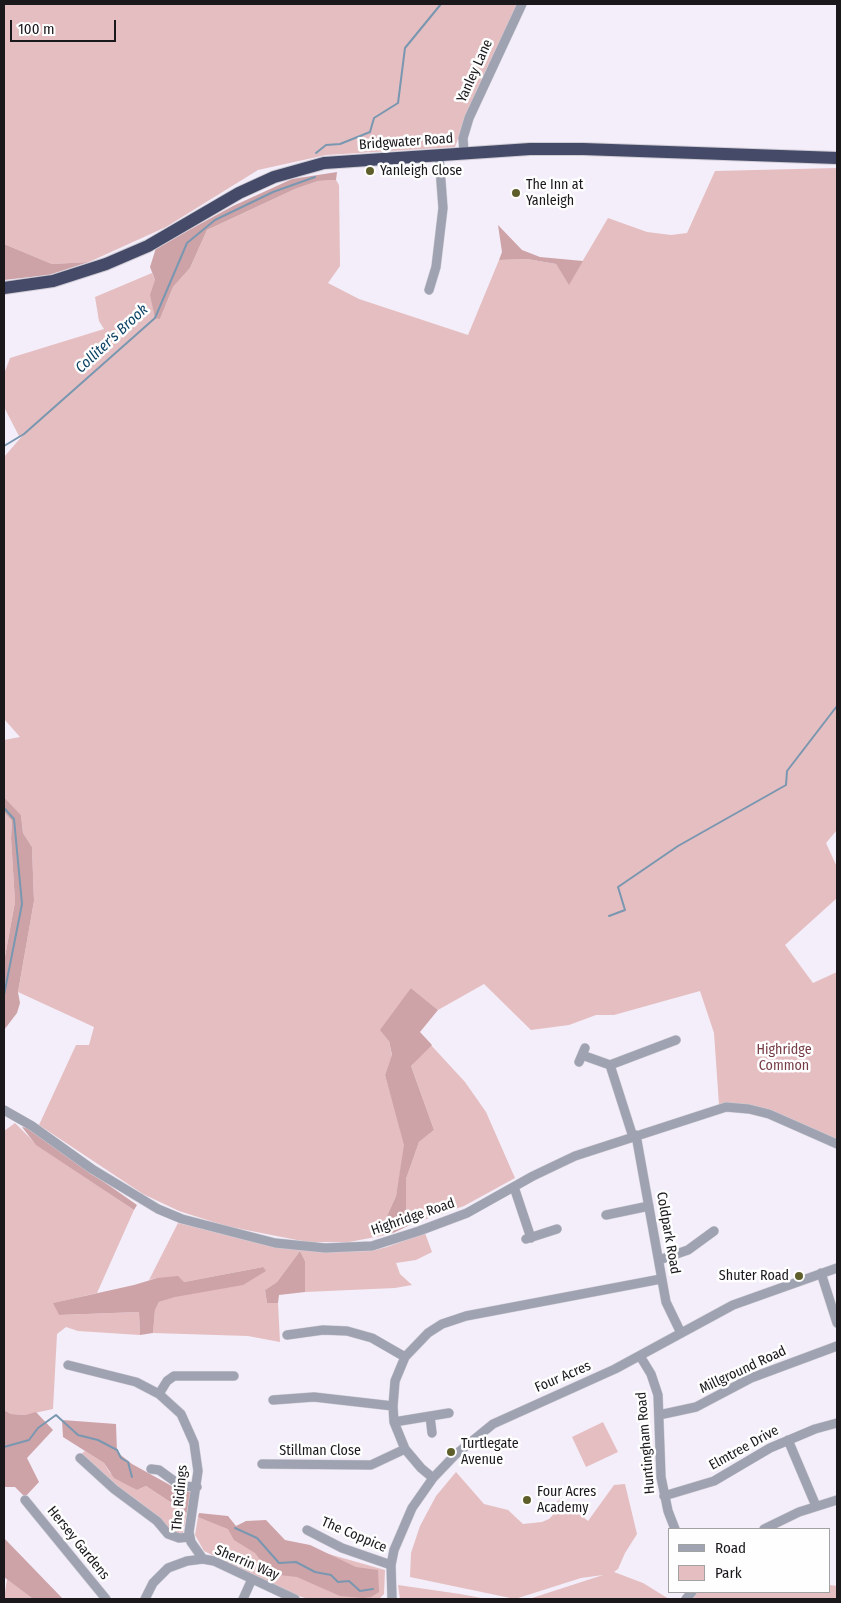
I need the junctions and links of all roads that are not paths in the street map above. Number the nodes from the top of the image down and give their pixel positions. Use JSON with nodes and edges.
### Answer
{"nodes":[{"id":1,"x":522,"y":4,"type":"edge"},
{"id":2,"x":464,"y":153,"type":"junction"},
{"id":3,"x":439,"y":155,"type":"junction"},
{"id":4,"x":837,"y":158,"type":"edge"},
{"id":5,"x":4,"y":288,"type":"edge"},
{"id":6,"x":430,"y":290,"type":"dead end"},
{"id":7,"x":676,"y":1040,"type":"dead end"},
{"id":8,"x":582,"y":1055,"type":"dead end"},
{"id":9,"x":610,"y":1065,"type":"junction"},
{"id":10,"x":4,"y":1110,"type":"edge"},
{"id":11,"x":634,"y":1136,"type":"junction"},
{"id":12,"x":837,"y":1144,"type":"edge"},
{"id":13,"x":514,"y":1187,"type":"junction"},
{"id":14,"x":649,"y":1206,"type":"junction"},
{"id":15,"x":606,"y":1215,"type":"dead end"},
{"id":16,"x":557,"y":1229,"type":"dead end"},
{"id":17,"x":714,"y":1231,"type":"dead end"},
{"id":18,"x":658,"y":1260,"type":"junction"},
{"id":19,"x":837,"y":1268,"type":"edge"},
{"id":20,"x":820,"y":1273,"type":"junction"},
{"id":21,"x":661,"y":1278,"type":"junction"},
{"id":22,"x":837,"y":1323,"type":"edge"},
{"id":23,"x":681,"y":1332,"type":"junction"},
{"id":24,"x":287,"y":1335,"type":"dead end"},
{"id":25,"x":837,"y":1346,"type":"edge"},
{"id":26,"x":640,"y":1356,"type":"junction"},
{"id":27,"x":405,"y":1357,"type":"junction"},
{"id":28,"x":68,"y":1365,"type":"dead end"},
{"id":29,"x":234,"y":1376,"type":"dead end"},
{"id":30,"x":159,"y":1394,"type":"junction"},
{"id":31,"x":273,"y":1400,"type":"dead end"},
{"id":32,"x":393,"y":1406,"type":"junction"},
{"id":33,"x":449,"y":1413,"type":"dead end"},
{"id":34,"x":659,"y":1415,"type":"junction"},
{"id":35,"x":430,"y":1416,"type":"junction"},
{"id":36,"x":394,"y":1422,"type":"junction"},
{"id":37,"x":837,"y":1423,"type":"edge"},
{"id":38,"x":432,"y":1432,"type":"dead end"},
{"id":39,"x":788,"y":1440,"type":"junction"},
{"id":40,"x":405,"y":1449,"type":"junction"},
{"id":41,"x":80,"y":1458,"type":"dead end"},
{"id":42,"x":262,"y":1464,"type":"dead end"},
{"id":43,"x":151,"y":1469,"type":"dead end"},
{"id":44,"x":433,"y":1478,"type":"junction"},
{"id":45,"x":197,"y":1487,"type":"junction"},
{"id":46,"x":664,"y":1496,"type":"junction"},
{"id":47,"x":837,"y":1500,"type":"edge"},
{"id":48,"x":26,"y":1505,"type":"dead end"},
{"id":49,"x":816,"y":1506,"type":"junction"},
{"id":50,"x":675,"y":1528,"type":"edge"},
{"id":51,"x":766,"y":1528,"type":"edge"},
{"id":52,"x":307,"y":1530,"type":"dead end"},
{"id":53,"x":190,"y":1537,"type":"junction"},
{"id":54,"x":202,"y":1559,"type":"junction"},
{"id":55,"x":391,"y":1565,"type":"junction"},
{"id":56,"x":252,"y":1579,"type":"junction"},
{"id":57,"x":106,"y":1599,"type":"edge"},
{"id":58,"x":145,"y":1599,"type":"edge"},
{"id":59,"x":243,"y":1599,"type":"edge"},
{"id":60,"x":294,"y":1599,"type":"edge"},
{"id":61,"x":392,"y":1599,"type":"edge"}],
"edges":[{"from":1,"to":2,"type":"street","name":"Yanley Lane"},
{"from":2,"to":3,"type":"highway","name":"Bridgwater Road"},
{"from":2,"to":4,"type":"highway","name":"Bridgwater Road"},
{"from":3,"to":5,"type":"highway","name":"Bridgwater Road"},
{"from":3,"to":6,"type":"street"},
{"from":7,"to":9,"type":"street"},
{"from":8,"to":9,"type":"street"},
{"from":9,"to":11,"type":"street","name":"Coldpark Road"},
{"from":10,"to":13,"type":"street","name":"Highridge Road"},
{"from":11,"to":12,"type":"street","name":"Highridge Road"},
{"from":11,"to":13,"type":"street","name":"Highridge Road"},
{"from":11,"to":14,"type":"street","name":"Coldpark Road"},
{"from":13,"to":16,"type":"street"},
{"from":14,"to":15,"type":"street"},
{"from":14,"to":18,"type":"street","name":"Coldpark Road"},
{"from":17,"to":18,"type":"street"},
{"from":18,"to":21,"type":"street","name":"Coldpark Road"},
{"from":19,"to":20,"type":"street","name":"Four Acres"},
{"from":20,"to":22,"type":"street"},
{"from":20,"to":23,"type":"street","name":"Four Acres"},
{"from":21,"to":23,"type":"street","name":"Coldpark Road"},
{"from":21,"to":27,"type":"street"},
{"from":23,"to":26,"type":"street","name":"Four Acres"},
{"from":24,"to":27,"type":"street"},
{"from":25,"to":34,"type":"street","name":"Millground Road"},
{"from":26,"to":34,"type":"street","name":"Huntingham Road"},
{"from":26,"to":44,"type":"street","name":"Four Acres"},
{"from":27,"to":32,"type":"street"},
{"from":28,"to":30,"type":"street","name":"The Ridings"},
{"from":29,"to":30,"type":"street"},
{"from":30,"to":45,"type":"street","name":"The Ridings"},
{"from":31,"to":32,"type":"street"},
{"from":32,"to":36,"type":"street"},
{"from":33,"to":35,"type":"street"},
{"from":34,"to":46,"type":"street","name":"Huntingham Road"},
{"from":35,"to":36,"type":"street"},
{"from":35,"to":38,"type":"street"},
{"from":36,"to":40,"type":"street"},
{"from":37,"to":39,"type":"street","name":"Elmtree Drive"},
{"from":39,"to":46,"type":"street","name":"Elmtree Drive"},
{"from":39,"to":49,"type":"street"},
{"from":40,"to":42,"type":"street","name":"Stillman Close"},
{"from":40,"to":44,"type":"street"},
{"from":41,"to":53,"type":"street"},
{"from":43,"to":45,"type":"street"},
{"from":44,"to":55,"type":"street","name":"Four Acres"},
{"from":45,"to":53,"type":"street","name":"The Ridings"},
{"from":46,"to":50,"type":"street","name":"Huntingham Road"},
{"from":47,"to":49,"type":"street"},
{"from":48,"to":57,"type":"street","name":"Hersey Gardens"},
{"from":49,"to":51,"type":"street"},
{"from":52,"to":55,"type":"street","name":"The Coppice"},
{"from":53,"to":54,"type":"street","name":"The Ridings"},
{"from":54,"to":56,"type":"street","name":"Sherrin Way"},
{"from":54,"to":58,"type":"street","name":"Sherrin Way"},
{"from":55,"to":61,"type":"street","name":"Four Acres"},
{"from":56,"to":59,"type":"street"},
{"from":56,"to":60,"type":"street","name":"Sherrin Way"}]}
